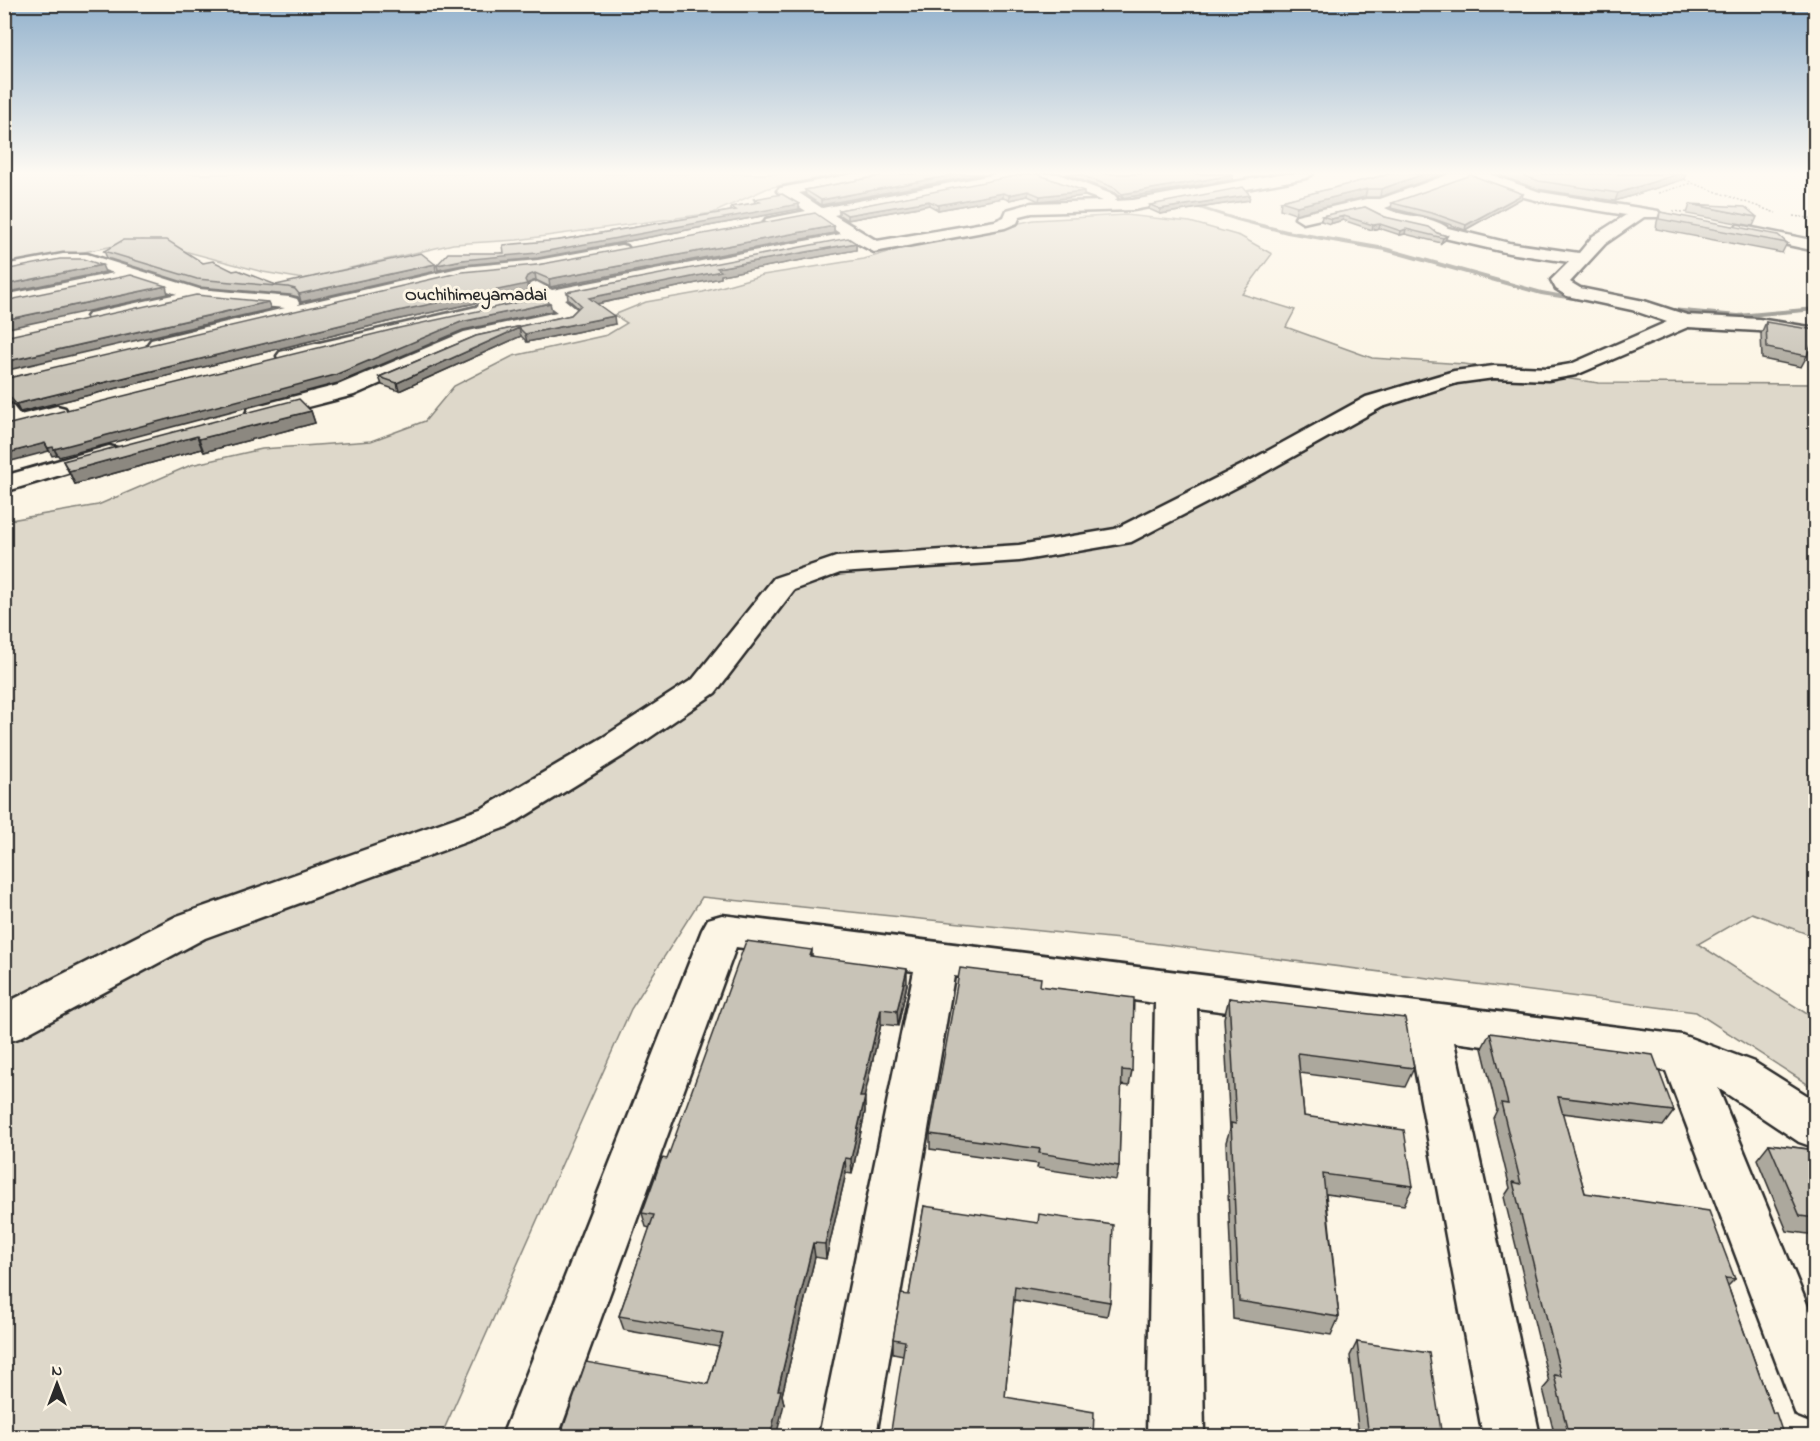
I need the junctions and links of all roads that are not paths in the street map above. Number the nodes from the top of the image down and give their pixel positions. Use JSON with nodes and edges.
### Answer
{"nodes":[{"id":1,"x":828,"y":241,"type":"edge"},
{"id":2,"x":865,"y":241,"type":"edge"},
{"id":3,"x":911,"y":241,"type":"edge"},
{"id":4,"x":1481,"y":241,"type":"edge"},
{"id":5,"x":1598,"y":241,"type":"edge"},
{"id":6,"x":1791,"y":241,"type":"edge"},
{"id":7,"x":643,"y":246,"type":"edge"},
{"id":8,"x":1815,"y":246,"type":"edge"},
{"id":9,"x":1583,"y":259,"type":"junction"},
{"id":10,"x":513,"y":267,"type":"junction"},
{"id":11,"x":4,"y":270,"type":"edge"},
{"id":12,"x":132,"y":275,"type":"junction"},
{"id":13,"x":197,"y":294,"type":"junction"},
{"id":14,"x":548,"y":295,"type":"junction"},
{"id":15,"x":4,"y":301,"type":"edge"},
{"id":16,"x":305,"y":308,"type":"junction"},
{"id":17,"x":84,"y":320,"type":"edge"},
{"id":18,"x":1685,"y":321,"type":"junction"},
{"id":19,"x":1815,"y":334,"type":"edge"},
{"id":20,"x":143,"y":347,"type":"edge"},
{"id":21,"x":266,"y":361,"type":"edge"},
{"id":22,"x":71,"y":409,"type":"edge"},
{"id":23,"x":234,"y":420,"type":"edge"},
{"id":24,"x":24,"y":440,"type":"edge"},
{"id":25,"x":133,"y":447,"type":"edge"},
{"id":26,"x":4,"y":484,"type":"edge"},
{"id":27,"x":937,"y":958,"type":"junction"},
{"id":28,"x":1176,"y":990,"type":"junction"},
{"id":29,"x":1428,"y":1022,"type":"junction"},
{"id":30,"x":4,"y":1025,"type":"edge"},
{"id":31,"x":1682,"y":1054,"type":"junction"},
{"id":32,"x":1815,"y":1127,"type":"edge"},
{"id":33,"x":1815,"y":1395,"type":"edge"},
{"id":34,"x":530,"y":1437,"type":"edge"},
{"id":35,"x":847,"y":1437,"type":"edge"},
{"id":36,"x":1175,"y":1437,"type":"edge"},
{"id":37,"x":1511,"y":1437,"type":"edge"}],
"edges":[{"from":1,"to":14,"type":"street"},
{"from":2,"to":3,"type":"street"},
{"from":4,"to":9,"type":"street"},
{"from":5,"to":9,"type":"street"},
{"from":6,"to":8,"type":"street"},
{"from":7,"to":10,"type":"street"},
{"from":9,"to":18,"type":"street"},
{"from":10,"to":14,"type":"street"},
{"from":10,"to":16,"type":"street"},
{"from":11,"to":12,"type":"street"},
{"from":12,"to":13,"type":"street"},
{"from":12,"to":15,"type":"street"},
{"from":13,"to":16,"type":"street"},
{"from":13,"to":17,"type":"street"},
{"from":14,"to":21,"type":"street"},
{"from":14,"to":23,"type":"street"},
{"from":16,"to":20,"type":"street"},
{"from":18,"to":19,"type":"street"},
{"from":18,"to":30,"type":"street"},
{"from":22,"to":24,"type":"street"},
{"from":24,"to":25,"type":"street"},
{"from":24,"to":26,"type":"street"},
{"from":27,"to":28,"type":"street"},
{"from":27,"to":34,"type":"street"},
{"from":27,"to":35,"type":"street"},
{"from":28,"to":29,"type":"street"},
{"from":28,"to":36,"type":"street"},
{"from":29,"to":31,"type":"street"},
{"from":29,"to":37,"type":"street"},
{"from":31,"to":32,"type":"street"},
{"from":31,"to":33,"type":"street"}]}
